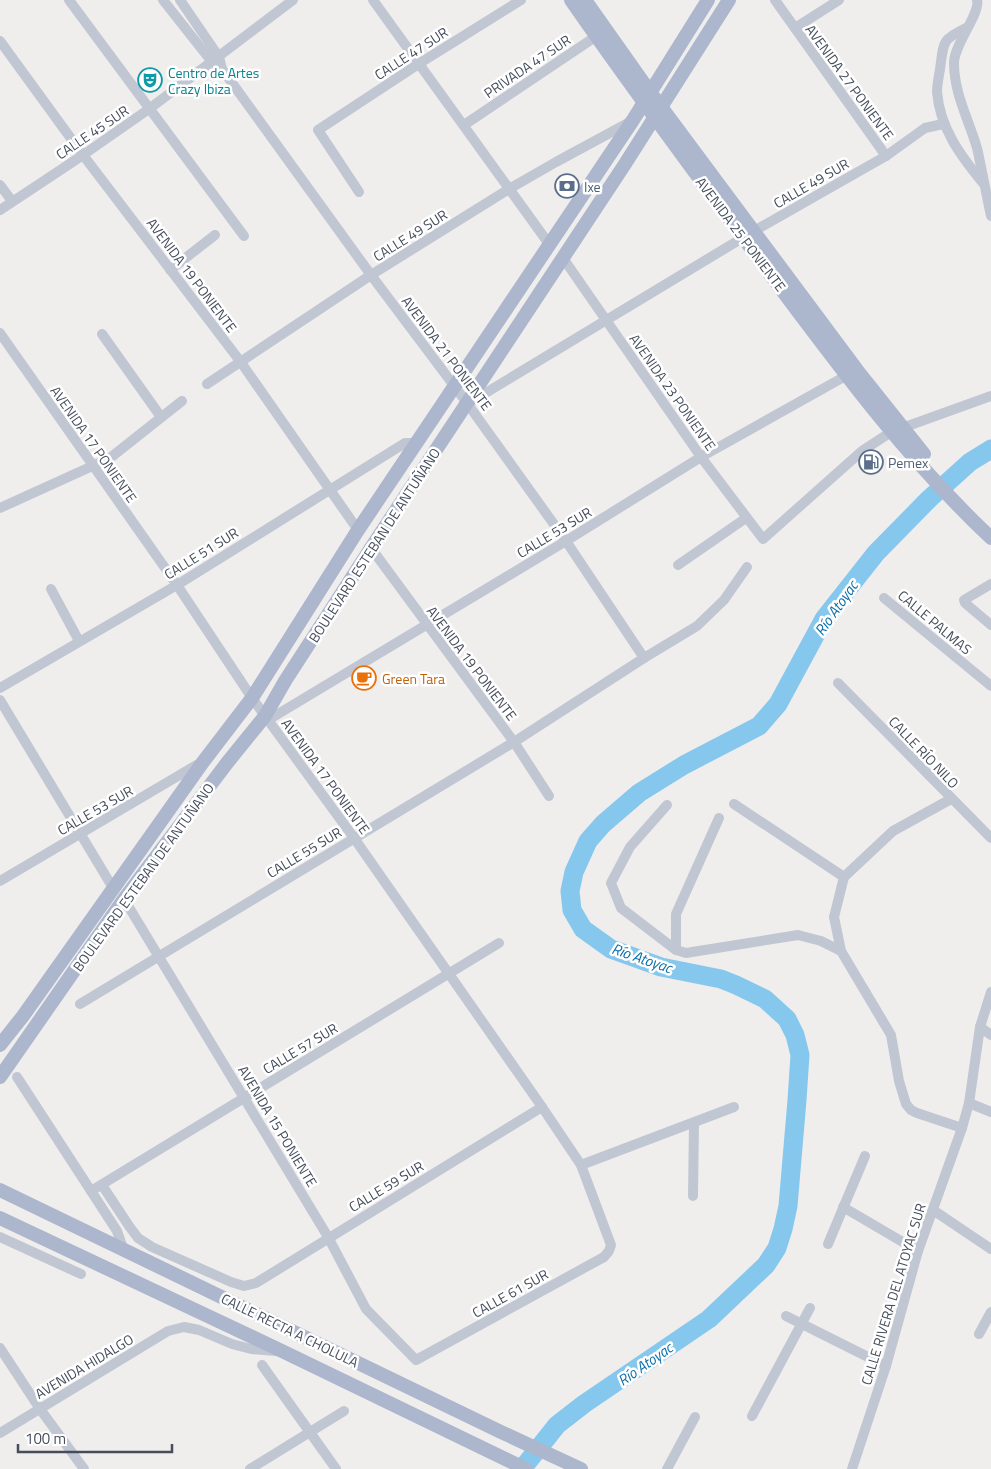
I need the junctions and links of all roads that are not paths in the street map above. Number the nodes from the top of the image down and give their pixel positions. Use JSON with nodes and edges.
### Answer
{"nodes":[{"id":1,"x":69,"y":0,"type":"edge"},
{"id":2,"x":163,"y":0,"type":"edge"},
{"id":3,"x":180,"y":0,"type":"edge"},
{"id":4,"x":293,"y":0,"type":"edge"},
{"id":5,"x":373,"y":0,"type":"edge"},
{"id":6,"x":521,"y":0,"type":"edge"},
{"id":7,"x":570,"y":0,"type":"edge"},
{"id":8,"x":585,"y":0,"type":"edge"},
{"id":9,"x":708,"y":0,"type":"edge"},
{"id":10,"x":729,"y":0,"type":"edge"},
{"id":11,"x":775,"y":0,"type":"edge"},
{"id":12,"x":839,"y":0,"type":"edge"},
{"id":13,"x":977,"y":2,"type":"edge"},
{"id":14,"x":795,"y":28,"type":"junction"},
{"id":15,"x":966,"y":28,"type":"junction"},
{"id":16,"x":601,"y":33,"type":"junction"},
{"id":17,"x":0,"y":41,"type":"edge"},
{"id":18,"x":215,"y":59,"type":"junction"},
{"id":19,"x":420,"y":63,"type":"junction"},
{"id":20,"x":647,"y":97,"type":"junction"},
{"id":21,"x":150,"y":109,"type":"junction"},
{"id":22,"x":658,"y":112,"type":"junction"},
{"id":23,"x":633,"y":120,"type":"junction"},
{"id":24,"x":943,"y":124,"type":"junction"},
{"id":25,"x":464,"y":125,"type":"junction"},
{"id":26,"x":84,"y":155,"type":"junction"},
{"id":27,"x":886,"y":156,"type":"junction"},
{"id":28,"x":0,"y":185,"type":"edge"},
{"id":29,"x":985,"y":186,"type":"junction"},
{"id":30,"x":509,"y":189,"type":"junction"},
{"id":31,"x":359,"y":192,"type":"dead end"},
{"id":32,"x":12,"y":201,"type":"junction"},
{"id":33,"x":0,"y":210,"type":"edge"},
{"id":34,"x":991,"y":216,"type":"edge"},
{"id":35,"x":215,"y":234,"type":"dead end"},
{"id":36,"x":749,"y":235,"type":"junction"},
{"id":37,"x":244,"y":236,"type":"dead end"},
{"id":38,"x":549,"y":244,"type":"junction"},
{"id":39,"x":563,"y":258,"type":"junction"},
{"id":40,"x":170,"y":270,"type":"junction"},
{"id":41,"x":371,"y":275,"type":"junction"},
{"id":42,"x":606,"y":320,"type":"junction"},
{"id":43,"x":0,"y":333,"type":"edge"},
{"id":44,"x":102,"y":334,"type":"dead end"},
{"id":45,"x":240,"y":361,"type":"junction"},
{"id":46,"x":851,"y":373,"type":"junction"},
{"id":47,"x":207,"y":384,"type":"dead end"},
{"id":48,"x":454,"y":386,"type":"junction"},
{"id":49,"x":991,"y":396,"type":"edge"},
{"id":50,"x":182,"y":401,"type":"dead end"},
{"id":51,"x":468,"y":403,"type":"junction"},
{"id":52,"x":161,"y":417,"type":"junction"},
{"id":53,"x":896,"y":430,"type":"junction"},
{"id":54,"x":416,"y":443,"type":"junction"},
{"id":55,"x":701,"y":457,"type":"junction"},
{"id":56,"x":92,"y":466,"type":"junction"},
{"id":57,"x":329,"y":490,"type":"junction"},
{"id":58,"x":965,"y":507,"type":"junction"},
{"id":59,"x":0,"y":508,"type":"edge"},
{"id":60,"x":746,"y":518,"type":"junction"},
{"id":61,"x":991,"y":526,"type":"edge"},
{"id":62,"x":358,"y":530,"type":"junction"},
{"id":63,"x":991,"y":538,"type":"edge"},
{"id":64,"x":566,"y":542,"type":"junction"},
{"id":65,"x":371,"y":548,"type":"junction"},
{"id":66,"x":678,"y":565,"type":"dead end"},
{"id":67,"x":747,"y":567,"type":"dead end"},
{"id":68,"x":991,"y":584,"type":"edge"},
{"id":69,"x":177,"y":585,"type":"junction"},
{"id":70,"x":51,"y":589,"type":"dead end"},
{"id":71,"x":884,"y":598,"type":"dead end"},
{"id":72,"x":427,"y":625,"type":"junction"},
{"id":73,"x":991,"y":625,"type":"edge"},
{"id":74,"x":79,"y":641,"type":"junction"},
{"id":75,"x":644,"y":658,"type":"junction"},
{"id":76,"x":838,"y":683,"type":"dead end"},
{"id":77,"x":991,"y":686,"type":"edge"},
{"id":78,"x":0,"y":688,"type":"edge"},
{"id":79,"x":252,"y":698,"type":"junction"},
{"id":80,"x":0,"y":700,"type":"edge"},
{"id":81,"x":267,"y":718,"type":"junction"},
{"id":82,"x":514,"y":742,"type":"junction"},
{"id":83,"x":203,"y":762,"type":"junction"},
{"id":84,"x":550,"y":796,"type":"dead end"},
{"id":85,"x":951,"y":799,"type":"junction"},
{"id":86,"x":734,"y":804,"type":"dead end"},
{"id":87,"x":667,"y":805,"type":"dead end"},
{"id":88,"x":718,"y":818,"type":"dead end"},
{"id":89,"x":81,"y":833,"type":"junction"},
{"id":90,"x":354,"y":838,"type":"junction"},
{"id":91,"x":991,"y":838,"type":"edge"},
{"id":92,"x":844,"y":877,"type":"junction"},
{"id":93,"x":0,"y":881,"type":"edge"},
{"id":94,"x":113,"y":888,"type":"junction"},
{"id":95,"x":124,"y":899,"type":"junction"},
{"id":96,"x":499,"y":943,"type":"dead end"},
{"id":97,"x":676,"y":950,"type":"junction"},
{"id":98,"x":841,"y":951,"type":"junction"},
{"id":99,"x":160,"y":956,"type":"junction"},
{"id":100,"x":449,"y":974,"type":"junction"},
{"id":101,"x":991,"y":992,"type":"edge"},
{"id":102,"x":80,"y":1004,"type":"dead end"},
{"id":103,"x":980,"y":1027,"type":"junction"},
{"id":104,"x":991,"y":1035,"type":"edge"},
{"id":105,"x":0,"y":1045,"type":"edge"},
{"id":106,"x":0,"y":1077,"type":"edge"},
{"id":107,"x":16,"y":1077,"type":"dead end"},
{"id":108,"x":244,"y":1098,"type":"junction"},
{"id":109,"x":969,"y":1103,"type":"junction"},
{"id":110,"x":542,"y":1107,"type":"junction"},
{"id":111,"x":734,"y":1107,"type":"dead end"},
{"id":112,"x":991,"y":1112,"type":"edge"},
{"id":113,"x":694,"y":1123,"type":"junction"},
{"id":114,"x":962,"y":1128,"type":"junction"},
{"id":115,"x":865,"y":1156,"type":"dead end"},
{"id":116,"x":581,"y":1165,"type":"junction"},
{"id":117,"x":102,"y":1185,"type":"junction"},
{"id":118,"x":0,"y":1190,"type":"edge"},
{"id":119,"x":91,"y":1191,"type":"junction"},
{"id":120,"x":693,"y":1196,"type":"dead end"},
{"id":121,"x":843,"y":1207,"type":"junction"},
{"id":122,"x":933,"y":1210,"type":"junction"},
{"id":123,"x":0,"y":1218,"type":"edge"},
{"id":124,"x":0,"y":1237,"type":"edge"},
{"id":125,"x":328,"y":1237,"type":"junction"},
{"id":126,"x":828,"y":1244,"type":"dead end"},
{"id":127,"x":611,"y":1245,"type":"joint"},
{"id":128,"x":991,"y":1249,"type":"edge"},
{"id":129,"x":124,"y":1251,"type":"junction"},
{"id":130,"x":918,"y":1251,"type":"junction"},
{"id":131,"x":81,"y":1274,"type":"dead end"},
{"id":132,"x":810,"y":1308,"type":"dead end"},
{"id":133,"x":991,"y":1312,"type":"edge"},
{"id":134,"x":786,"y":1316,"type":"dead end"},
{"id":135,"x":802,"y":1324,"type":"junction"},
{"id":136,"x":979,"y":1334,"type":"dead end"},
{"id":137,"x":0,"y":1348,"type":"edge"},
{"id":138,"x":284,"y":1352,"type":"junction"},
{"id":139,"x":416,"y":1360,"type":"joint"},
{"id":140,"x":262,"y":1365,"type":"dead end"},
{"id":141,"x":886,"y":1366,"type":"junction"},
{"id":142,"x":40,"y":1409,"type":"junction"},
{"id":143,"x":344,"y":1411,"type":"dead end"},
{"id":144,"x":752,"y":1416,"type":"dead end"},
{"id":145,"x":696,"y":1417,"type":"dead end"},
{"id":146,"x":0,"y":1433,"type":"edge"},
{"id":147,"x":310,"y":1433,"type":"junction"},
{"id":148,"x":257,"y":1467,"type":"edge"},
{"id":149,"x":84,"y":1469,"type":"edge"},
{"id":150,"x":336,"y":1469,"type":"edge"},
{"id":151,"x":526,"y":1469,"type":"edge"},
{"id":152,"x":581,"y":1469,"type":"edge"},
{"id":153,"x":667,"y":1469,"type":"edge"},
{"id":154,"x":852,"y":1469,"type":"edge"}],
"edges":[{"from":1,"to":21,"type":"street"},
{"from":2,"to":18,"type":"street","name":"AVENIDA 21 PONIENTE"},
{"from":3,"to":18,"type":"street","name":"AVENIDA 21 PONIENTE"},
{"from":4,"to":18,"type":"street","name":"CALLE 45 SUR"},
{"from":5,"to":19,"type":"street"},
{"from":6,"to":19,"type":"street","name":"CALLE 47 SUR"},
{"from":7,"to":16,"type":"main road","name":"AVENIDA 25 PONIENTE"},
{"from":8,"to":16,"type":"main road","name":"AVENIDA 25 PONIENTE"},
{"from":9,"to":20,"type":"main road","name":"BOULEVARD ESTEBAN DE ANTUÑANO"},
{"from":10,"to":22,"type":"main road","name":"BOULEVARD ESTEBAN DE ANTUÑANO"},
{"from":11,"to":14,"type":"street","name":"AVENIDA 27 PONIENTE"},
{"from":12,"to":14,"type":"street"},
{"from":13,"to":15,"type":"street"},
{"from":14,"to":27,"type":"street","name":"AVENIDA 27 PONIENTE"},
{"from":15,"to":24,"type":"street"},
{"from":15,"to":29,"type":"street"},
{"from":16,"to":20,"type":"main road","name":"AVENIDA 25 PONIENTE"},
{"from":16,"to":25,"type":"street","name":"PRIVADA 47 SUR"},
{"from":17,"to":26,"type":"street","name":"AVENIDA 19 PONIENTE"},
{"from":18,"to":21,"type":"street","name":"CALLE 45 SUR"},
{"from":18,"to":41,"type":"street","name":"AVENIDA 21 PONIENTE"},
{"from":19,"to":25,"type":"street"},
{"from":19,"to":31,"type":"street","name":"CALLE 47 SUR"},
{"from":20,"to":22,"type":"main road","name":"AVENIDA 25 PONIENTE"},
{"from":20,"to":23,"type":"main road","name":"BOULEVARD ESTEBAN DE ANTUÑANO"},
{"from":21,"to":26,"type":"street","name":"CALLE 45 SUR"},
{"from":21,"to":37,"type":"street"},
{"from":22,"to":36,"type":"main road","name":"AVENIDA 25 PONIENTE"},
{"from":22,"to":39,"type":"main road","name":"BOULEVARD ESTEBAN DE ANTUÑANO"},
{"from":23,"to":30,"type":"street","name":"CALLE 49 SUR"},
{"from":23,"to":38,"type":"main road","name":"BOULEVARD ESTEBAN DE ANTUÑANO"},
{"from":24,"to":27,"type":"street"},
{"from":24,"to":29,"type":"street"},
{"from":25,"to":30,"type":"street"},
{"from":26,"to":32,"type":"street","name":"CALLE 45 SUR"},
{"from":26,"to":40,"type":"street","name":"AVENIDA 19 PONIENTE"},
{"from":27,"to":36,"type":"street","name":"CALLE 49 SUR"},
{"from":28,"to":32,"type":"street"},
{"from":29,"to":34,"type":"street"},
{"from":30,"to":38,"type":"street"},
{"from":30,"to":41,"type":"street","name":"CALLE 49 SUR"},
{"from":32,"to":33,"type":"street","name":"CALLE 45 SUR"},
{"from":35,"to":40,"type":"street"},
{"from":36,"to":42,"type":"street","name":"CALLE 49 SUR"},
{"from":36,"to":46,"type":"main road","name":"AVENIDA 25 PONIENTE"},
{"from":38,"to":48,"type":"main road","name":"BOULEVARD ESTEBAN DE ANTUÑANO"},
{"from":39,"to":42,"type":"street","name":"AVENIDA 23 PONIENTE"},
{"from":39,"to":51,"type":"main road","name":"BOULEVARD ESTEBAN DE ANTUÑANO"},
{"from":40,"to":45,"type":"street","name":"AVENIDA 19 PONIENTE"},
{"from":41,"to":45,"type":"street","name":"CALLE 49 SUR"},
{"from":41,"to":48,"type":"street","name":"AVENIDA 21 PONIENTE"},
{"from":42,"to":51,"type":"street","name":"CALLE 49 SUR"},
{"from":42,"to":55,"type":"street","name":"AVENIDA 23 PONIENTE"},
{"from":43,"to":56,"type":"street","name":"AVENIDA 17 PONIENTE"},
{"from":44,"to":52,"type":"street"},
{"from":45,"to":47,"type":"street","name":"CALLE 49 SUR"},
{"from":45,"to":57,"type":"street","name":"AVENIDA 19 PONIENTE"},
{"from":46,"to":53,"type":"main road","name":"AVENIDA 25 PONIENTE"},
{"from":46,"to":55,"type":"street","name":"CALLE 53 SUR"},
{"from":48,"to":51,"type":"street","name":"AVENIDA 21 PONIENTE"},
{"from":48,"to":54,"type":"main road","name":"BOULEVARD ESTEBAN DE ANTUÑANO"},
{"from":49,"to":53,"type":"street"},
{"from":50,"to":52,"type":"street"},
{"from":51,"to":64,"type":"street","name":"AVENIDA 21 PONIENTE"},
{"from":51,"to":65,"type":"main road","name":"BOULEVARD ESTEBAN DE ANTUÑANO"},
{"from":52,"to":56,"type":"street"},
{"from":53,"to":58,"type":"main road","name":"AVENIDA 25 PONIENTE"},
{"from":53,"to":60,"type":"street","name":"AVENIDA 23 PONIENTE"},
{"from":54,"to":57,"type":"street","name":"CALLE 51 SUR"},
{"from":54,"to":62,"type":"main road","name":"BOULEVARD ESTEBAN DE ANTUÑANO"},
{"from":55,"to":60,"type":"street","name":"AVENIDA 23 PONIENTE"},
{"from":55,"to":64,"type":"street","name":"CALLE 53 SUR"},
{"from":56,"to":59,"type":"street"},
{"from":56,"to":69,"type":"street","name":"AVENIDA 17 PONIENTE"},
{"from":57,"to":62,"type":"street","name":"AVENIDA 19 PONIENTE"},
{"from":57,"to":69,"type":"street","name":"CALLE 51 SUR"},
{"from":58,"to":61,"type":"main road"},
{"from":58,"to":63,"type":"main road"},
{"from":60,"to":66,"type":"street"},
{"from":62,"to":79,"type":"main road","name":"BOULEVARD ESTEBAN DE ANTUÑANO"},
{"from":64,"to":72,"type":"street","name":"CALLE 53 SUR"},
{"from":64,"to":75,"type":"street","name":"AVENIDA 21 PONIENTE"},
{"from":65,"to":72,"type":"street","name":"AVENIDA 19 PONIENTE"},
{"from":65,"to":81,"type":"main road","name":"BOULEVARD ESTEBAN DE ANTUÑANO"},
{"from":67,"to":75,"type":"street","name":"CALLE 55 SUR"},
{"from":68,"to":73,"type":"street"},
{"from":69,"to":74,"type":"street","name":"CALLE 51 SUR"},
{"from":69,"to":79,"type":"street","name":"AVENIDA 17 PONIENTE"},
{"from":70,"to":74,"type":"street"},
{"from":71,"to":77,"type":"street","name":"CALLE PALMAS"},
{"from":72,"to":81,"type":"street","name":"CALLE 53 SUR"},
{"from":72,"to":82,"type":"street","name":"AVENIDA 19 PONIENTE"},
{"from":74,"to":78,"type":"street","name":"CALLE 51 SUR"},
{"from":75,"to":82,"type":"street","name":"CALLE 55 SUR"},
{"from":76,"to":85,"type":"street","name":"CALLE RÍO NILO"},
{"from":79,"to":81,"type":"street","name":"AVENIDA 17 PONIENTE"},
{"from":79,"to":83,"type":"main road","name":"BOULEVARD ESTEBAN DE ANTUÑANO"},
{"from":80,"to":89,"type":"street"},
{"from":81,"to":90,"type":"street","name":"AVENIDA 17 PONIENTE"},
{"from":81,"to":95,"type":"main road","name":"BOULEVARD ESTEBAN DE ANTUÑANO"},
{"from":82,"to":84,"type":"street","name":"AVENIDA 19 PONIENTE"},
{"from":82,"to":90,"type":"street","name":"CALLE 55 SUR"},
{"from":83,"to":89,"type":"street","name":"CALLE 53 SUR"},
{"from":83,"to":94,"type":"main road","name":"BOULEVARD ESTEBAN DE ANTUÑANO"},
{"from":85,"to":91,"type":"street","name":"CALLE RÍO NILO"},
{"from":85,"to":92,"type":"street"},
{"from":86,"to":92,"type":"street"},
{"from":87,"to":97,"type":"street"},
{"from":88,"to":97,"type":"street"},
{"from":89,"to":93,"type":"street","name":"CALLE 53 SUR"},
{"from":89,"to":94,"type":"street"},
{"from":90,"to":99,"type":"street","name":"CALLE 55 SUR"},
{"from":90,"to":100,"type":"street","name":"AVENIDA 17 PONIENTE"},
{"from":92,"to":98,"type":"street"},
{"from":94,"to":105,"type":"main road","name":"BOULEVARD ESTEBAN DE ANTUÑANO"},
{"from":95,"to":99,"type":"street","name":"AVENIDA 15 PONIENTE"},
{"from":95,"to":106,"type":"main road","name":"BOULEVARD ESTEBAN DE ANTUÑANO"},
{"from":96,"to":100,"type":"street","name":"CALLE 57 SUR"},
{"from":97,"to":98,"type":"street"},
{"from":98,"to":114,"type":"street"},
{"from":99,"to":102,"type":"street","name":"CALLE 55 SUR"},
{"from":99,"to":108,"type":"street","name":"AVENIDA 15 PONIENTE"},
{"from":100,"to":108,"type":"street","name":"CALLE 57 SUR"},
{"from":100,"to":110,"type":"street","name":"AVENIDA 17 PONIENTE"},
{"from":101,"to":103,"type":"street","name":"CALLE RIVERA DEL ATOYAC SUR"},
{"from":103,"to":104,"type":"street"},
{"from":103,"to":109,"type":"street","name":"CALLE RIVERA DEL ATOYAC SUR"},
{"from":107,"to":119,"type":"street"},
{"from":108,"to":117,"type":"street","name":"CALLE 57 SUR"},
{"from":108,"to":125,"type":"street","name":"AVENIDA 15 PONIENTE"},
{"from":109,"to":112,"type":"street"},
{"from":109,"to":114,"type":"street","name":"CALLE RIVERA DEL ATOYAC SUR"},
{"from":110,"to":116,"type":"street","name":"AVENIDA 17 PONIENTE"},
{"from":110,"to":125,"type":"street","name":"CALLE 59 SUR"},
{"from":111,"to":113,"type":"street"},
{"from":113,"to":116,"type":"street"},
{"from":113,"to":120,"type":"street"},
{"from":114,"to":122,"type":"street","name":"CALLE RIVERA DEL ATOYAC SUR"},
{"from":115,"to":121,"type":"street"},
{"from":116,"to":127,"type":"street","name":"AVENIDA 17 PONIENTE"},
{"from":117,"to":119,"type":"street","name":"CALLE 57 SUR"},
{"from":117,"to":125,"type":"street","name":"CALLE 59 SUR"},
{"from":118,"to":129,"type":"main road","name":"CALLE RECTA A CHOLULA"},
{"from":119,"to":129,"type":"street"},
{"from":121,"to":126,"type":"street"},
{"from":121,"to":130,"type":"street"},
{"from":122,"to":128,"type":"street"},
{"from":122,"to":130,"type":"street","name":"CALLE RIVERA DEL ATOYAC SUR"},
{"from":123,"to":138,"type":"main road","name":"CALLE RECTA A CHOLULA"},
{"from":124,"to":131,"type":"street"},
{"from":125,"to":139,"type":"street","name":"AVENIDA 15 PONIENTE"},
{"from":127,"to":139,"type":"street","name":"CALLE 61 SUR"},
{"from":129,"to":152,"type":"main road","name":"CALLE RECTA A CHOLULA"},
{"from":130,"to":141,"type":"street","name":"CALLE RIVERA DEL ATOYAC SUR"},
{"from":132,"to":135,"type":"street"},
{"from":133,"to":136,"type":"street"},
{"from":134,"to":135,"type":"street"},
{"from":135,"to":141,"type":"street"},
{"from":135,"to":144,"type":"street"},
{"from":137,"to":142,"type":"street"},
{"from":138,"to":142,"type":"street","name":"AVENIDA HIDALGO"},
{"from":138,"to":151,"type":"main road","name":"CALLE RECTA A CHOLULA"},
{"from":140,"to":147,"type":"street"},
{"from":141,"to":154,"type":"street","name":"CALLE RIVERA DEL ATOYAC SUR"},
{"from":142,"to":146,"type":"street","name":"AVENIDA HIDALGO"},
{"from":142,"to":149,"type":"street"},
{"from":143,"to":147,"type":"street"},
{"from":145,"to":153,"type":"street"},
{"from":147,"to":148,"type":"street"},
{"from":147,"to":150,"type":"street"}]}
